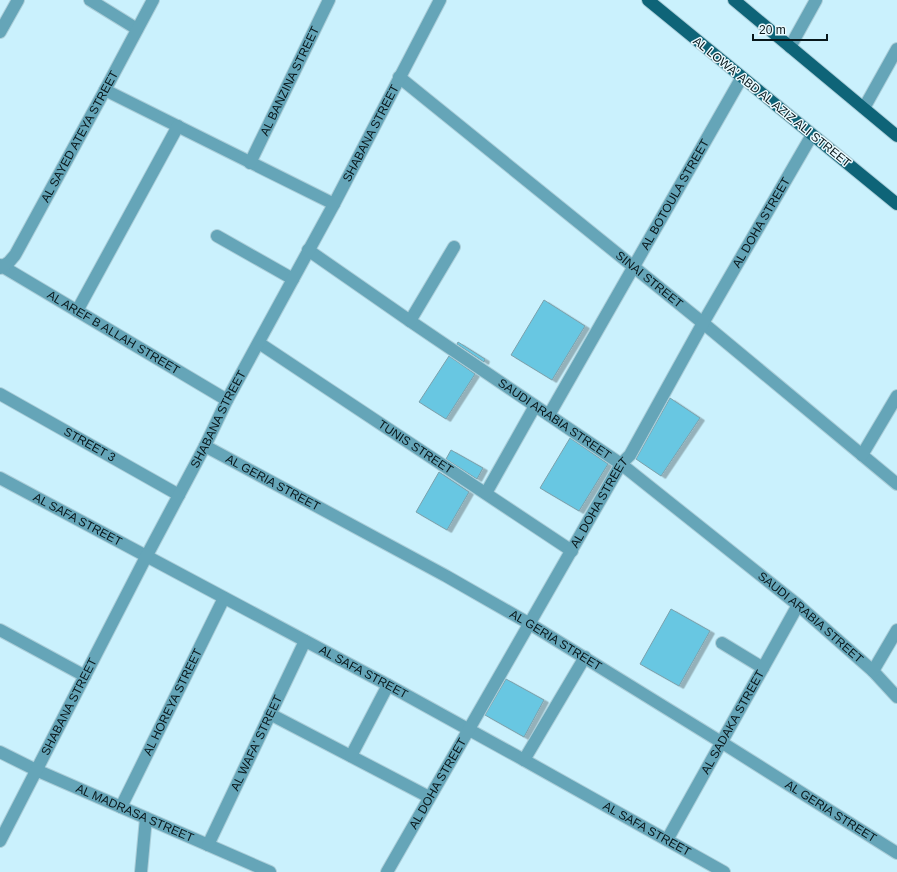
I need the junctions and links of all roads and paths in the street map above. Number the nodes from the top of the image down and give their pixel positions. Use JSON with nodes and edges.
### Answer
{"nodes":[{"id":1,"x":18,"y":0,"type":"edge"},
{"id":2,"x":90,"y":0,"type":"edge"},
{"id":3,"x":153,"y":0,"type":"edge"},
{"id":4,"x":329,"y":0,"type":"edge"},
{"id":5,"x":440,"y":0,"type":"edge"},
{"id":6,"x":648,"y":0,"type":"edge"},
{"id":7,"x":734,"y":0,"type":"edge"},
{"id":8,"x":816,"y":0,"type":"edge"},
{"id":9,"x":137,"y":30,"type":"junction"},
{"id":10,"x":0,"y":32,"type":"edge"},
{"id":11,"x":790,"y":46,"type":"junction"},
{"id":12,"x":897,"y":48,"type":"edge"},
{"id":13,"x":399,"y":77,"type":"junction"},
{"id":14,"x":742,"y":77,"type":"junction"},
{"id":15,"x":105,"y":90,"type":"junction"},
{"id":16,"x":864,"y":108,"type":"junction"},
{"id":17,"x":178,"y":126,"type":"junction"},
{"id":18,"x":812,"y":135,"type":"junction"},
{"id":19,"x":897,"y":136,"type":"edge"},
{"id":20,"x":250,"y":163,"type":"junction"},
{"id":21,"x":334,"y":204,"type":"junction"},
{"id":22,"x":897,"y":204,"type":"edge"},
{"id":23,"x":217,"y":236,"type":"dead end"},
{"id":24,"x":454,"y":247,"type":"dead end"},
{"id":25,"x":308,"y":250,"type":"junction"},
{"id":26,"x":1,"y":267,"type":"edge"},
{"id":27,"x":633,"y":267,"type":"junction"},
{"id":28,"x":292,"y":279,"type":"junction"},
{"id":29,"x":77,"y":311,"type":"junction"},
{"id":30,"x":410,"y":321,"type":"junction"},
{"id":31,"x":703,"y":323,"type":"junction"},
{"id":32,"x":259,"y":343,"type":"junction"},
{"id":33,"x":0,"y":394,"type":"edge"},
{"id":34,"x":897,"y":396,"type":"edge"},
{"id":35,"x":227,"y":400,"type":"junction"},
{"id":36,"x":536,"y":406,"type":"junction"},
{"id":37,"x":549,"y":415,"type":"junction"},
{"id":38,"x":205,"y":446,"type":"junction"},
{"id":39,"x":862,"y":455,"type":"junction"},
{"id":40,"x":621,"y":464,"type":"junction"},
{"id":41,"x":0,"y":478,"type":"edge"},
{"id":42,"x":897,"y":484,"type":"edge"},
{"id":43,"x":486,"y":494,"type":"junction"},
{"id":44,"x":179,"y":495,"type":"junction"},
{"id":45,"x":572,"y":551,"type":"junction"},
{"id":46,"x":146,"y":557,"type":"junction"},
{"id":47,"x":224,"y":598,"type":"junction"},
{"id":48,"x":798,"y":605,"type":"junction"},
{"id":49,"x":530,"y":624,"type":"junction"},
{"id":50,"x":0,"y":630,"type":"edge"},
{"id":51,"x":897,"y":630,"type":"edge"},
{"id":52,"x":305,"y":641,"type":"junction"},
{"id":53,"x":722,"y":643,"type":"dead end"},
{"id":54,"x":585,"y":657,"type":"junction"},
{"id":55,"x":763,"y":668,"type":"junction"},
{"id":56,"x":873,"y":671,"type":"junction"},
{"id":57,"x":84,"y":676,"type":"junction"},
{"id":58,"x":388,"y":685,"type":"junction"},
{"id":59,"x":897,"y":697,"type":"edge"},
{"id":60,"x":270,"y":714,"type":"junction"},
{"id":61,"x":469,"y":730,"type":"junction"},
{"id":62,"x":721,"y":742,"type":"junction"},
{"id":63,"x":0,"y":752,"type":"edge"},
{"id":64,"x":351,"y":756,"type":"junction"},
{"id":65,"x":524,"y":760,"type":"junction"},
{"id":66,"x":36,"y":770,"type":"junction"},
{"id":67,"x":429,"y":797,"type":"junction"},
{"id":68,"x":122,"y":807,"type":"junction"},
{"id":69,"x":146,"y":818,"type":"junction"},
{"id":70,"x":667,"y":840,"type":"junction"},
{"id":71,"x":0,"y":841,"type":"edge"},
{"id":72,"x":208,"y":845,"type":"junction"},
{"id":73,"x":897,"y":853,"type":"edge"},
{"id":74,"x":141,"y":872,"type":"edge"},
{"id":75,"x":270,"y":872,"type":"edge"},
{"id":76,"x":387,"y":872,"type":"edge"},
{"id":77,"x":724,"y":872,"type":"edge"}],
"edges":[{"from":1,"to":10,"type":"street"},
{"from":2,"to":9,"type":"street"},
{"from":3,"to":9,"type":"street","name":"AL SAYED ATEYA STREET"},
{"from":4,"to":20,"type":"street","name":"AL BANZINA STREET"},
{"from":5,"to":13,"type":"street","name":"SHABANA STREET"},
{"from":6,"to":14,"type":"main road","name":"AL LOWA' ABD AL AZIZ ALI STREET"},
{"from":7,"to":11,"type":"main road"},
{"from":8,"to":11,"type":"street"},
{"from":9,"to":15,"type":"street","name":"AL SAYED ATEYA STREET"},
{"from":11,"to":16,"type":"main road"},
{"from":12,"to":16,"type":"street"},
{"from":13,"to":21,"type":"street","name":"SHABANA STREET"},
{"from":13,"to":27,"type":"street","name":"SINAI STREET"},
{"from":14,"to":18,"type":"main road","name":"AL LOWA' ABD AL AZIZ ALI STREET"},
{"from":14,"to":27,"type":"street","name":"AL BOTOULA STREET"},
{"from":15,"to":17,"type":"street"},
{"from":15,"to":26,"type":"street","name":"AL SAYED ATEYA STREET"},
{"from":16,"to":19,"type":"main road"},
{"from":17,"to":20,"type":"street"},
{"from":17,"to":29,"type":"street"},
{"from":18,"to":22,"type":"main road","name":"AL LOWA' ABD AL AZIZ ALI STREET"},
{"from":18,"to":31,"type":"street","name":"AL DOHA STREET"},
{"from":20,"to":21,"type":"street"},
{"from":21,"to":25,"type":"street","name":"SHABANA STREET"},
{"from":23,"to":28,"type":"street"},
{"from":24,"to":30,"type":"street"},
{"from":25,"to":28,"type":"street","name":"SHABANA STREET"},
{"from":25,"to":30,"type":"street","name":"SAUDI ARABIA STREET"},
{"from":26,"to":29,"type":"street","name":"AL AREF B ALLAH STREET"},
{"from":27,"to":31,"type":"street","name":"SINAI STREET"},
{"from":27,"to":37,"type":"street","name":"AL BOTOULA STREET"},
{"from":28,"to":32,"type":"street","name":"SHABANA STREET"},
{"from":29,"to":35,"type":"street","name":"AL AREF B ALLAH STREET"},
{"from":30,"to":36,"type":"street","name":"SAUDI ARABIA STREET"},
{"from":31,"to":39,"type":"street","name":"SINAI STREET"},
{"from":31,"to":40,"type":"street","name":"AL DOHA STREET"},
{"from":32,"to":35,"type":"street","name":"SHABANA STREET"},
{"from":32,"to":43,"type":"street","name":"TUNIS STREET"},
{"from":33,"to":44,"type":"street","name":"STREET 3"},
{"from":34,"to":39,"type":"street"},
{"from":35,"to":38,"type":"street","name":"SHABANA STREET"},
{"from":36,"to":37,"type":"street","name":"SAUDI ARABIA STREET"},
{"from":36,"to":43,"type":"street"},
{"from":37,"to":40,"type":"street","name":"SAUDI ARABIA STREET"},
{"from":38,"to":44,"type":"street","name":"SHABANA STREET"},
{"from":38,"to":49,"type":"street","name":"AL GERIA STREET"},
{"from":39,"to":42,"type":"street","name":"SINAI STREET"},
{"from":40,"to":45,"type":"street","name":"AL DOHA STREET"},
{"from":40,"to":48,"type":"street","name":"SAUDI ARABIA STREET"},
{"from":41,"to":46,"type":"street","name":"AL SAFA STREET"},
{"from":43,"to":45,"type":"street","name":"TUNIS STREET"},
{"from":44,"to":46,"type":"street","name":"SHABANA STREET"},
{"from":45,"to":49,"type":"street","name":"AL DOHA STREET"},
{"from":46,"to":47,"type":"street","name":"AL SAFA STREET"},
{"from":46,"to":57,"type":"street","name":"SHABANA STREET"},
{"from":47,"to":52,"type":"street","name":"AL SAFA STREET"},
{"from":47,"to":68,"type":"street","name":"AL HOREYA STREET"},
{"from":48,"to":55,"type":"street","name":"AL SADAKA STREET"},
{"from":48,"to":56,"type":"street","name":"SAUDI ARABIA STREET"},
{"from":49,"to":54,"type":"street","name":"AL GERIA STREET"},
{"from":49,"to":61,"type":"street","name":"AL DOHA STREET"},
{"from":50,"to":57,"type":"street"},
{"from":51,"to":56,"type":"street"},
{"from":52,"to":58,"type":"street","name":"AL SAFA STREET"},
{"from":52,"to":60,"type":"street","name":"AL WAFA' STREET"},
{"from":53,"to":55,"type":"street"},
{"from":54,"to":62,"type":"street","name":"AL GERIA STREET"},
{"from":54,"to":65,"type":"street"},
{"from":55,"to":62,"type":"street","name":"AL SADAKA STREET"},
{"from":56,"to":59,"type":"street","name":"SAUDI ARABIA STREET"},
{"from":57,"to":66,"type":"street","name":"SHABANA STREET"},
{"from":58,"to":61,"type":"street","name":"AL SAFA STREET"},
{"from":58,"to":64,"type":"street"},
{"from":60,"to":64,"type":"street"},
{"from":60,"to":72,"type":"street","name":"AL WAFA' STREET"},
{"from":61,"to":65,"type":"street","name":"AL SAFA STREET"},
{"from":61,"to":67,"type":"street","name":"AL DOHA STREET"},
{"from":62,"to":70,"type":"street","name":"AL SADAKA STREET"},
{"from":62,"to":73,"type":"street","name":"AL GERIA STREET"},
{"from":63,"to":66,"type":"street","name":"AL MADRASA STREET"},
{"from":64,"to":67,"type":"street"},
{"from":65,"to":70,"type":"street","name":"AL SAFA STREET"},
{"from":66,"to":68,"type":"street","name":"AL MADRASA STREET"},
{"from":66,"to":71,"type":"street","name":"SHABANA STREET"},
{"from":67,"to":76,"type":"street","name":"AL DOHA STREET"},
{"from":68,"to":69,"type":"street","name":"AL MADRASA STREET"},
{"from":69,"to":72,"type":"street","name":"AL MADRASA STREET"},
{"from":69,"to":74,"type":"street"},
{"from":70,"to":77,"type":"street","name":"AL SAFA STREET"},
{"from":72,"to":75,"type":"street","name":"AL MADRASA STREET"}]}
